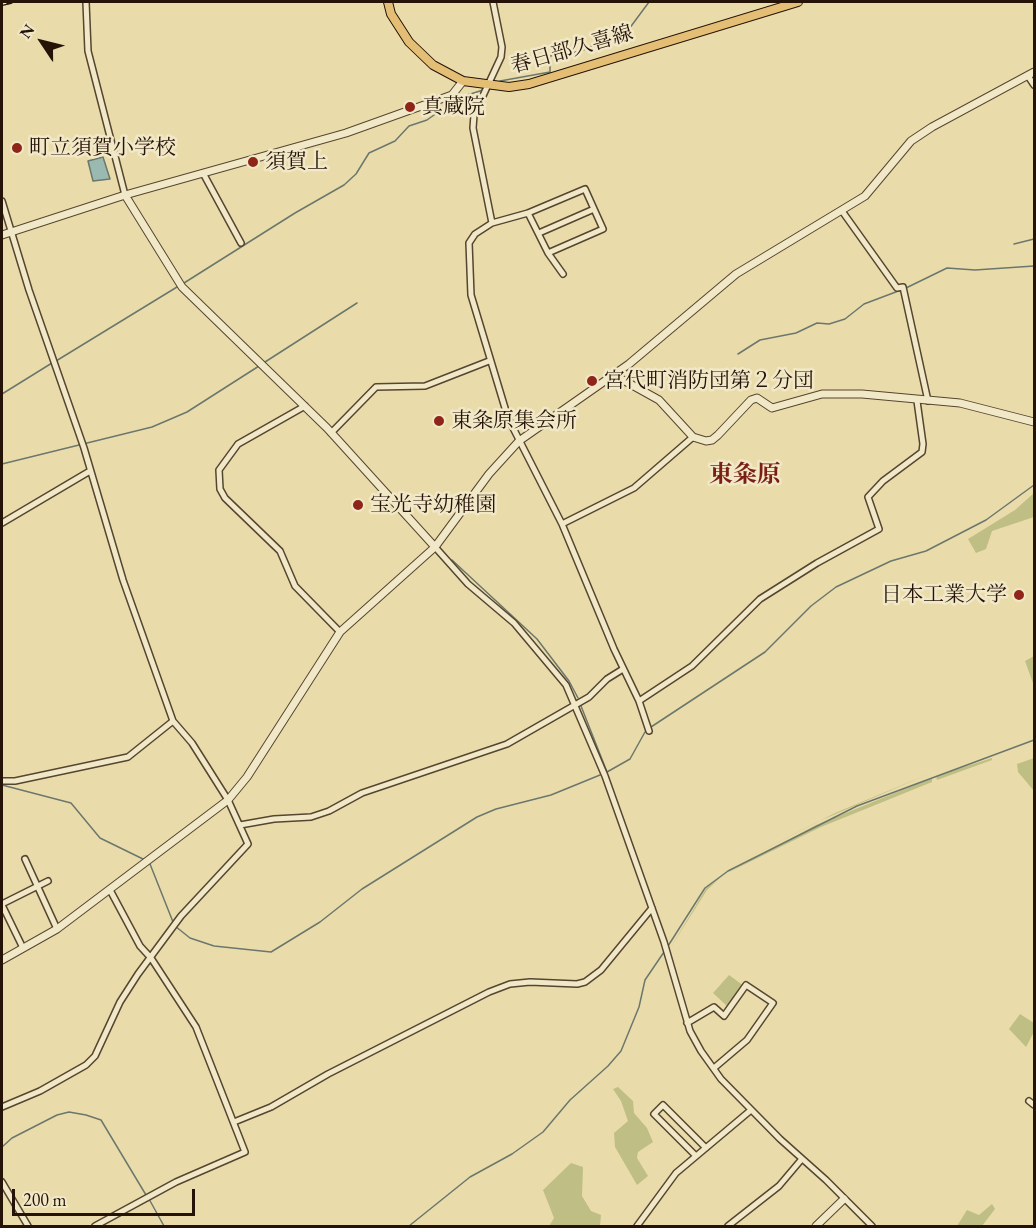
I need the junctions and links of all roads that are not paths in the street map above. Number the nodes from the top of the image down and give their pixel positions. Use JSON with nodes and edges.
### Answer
{"nodes":[{"id":1,"x":86,"y":2,"type":"edge"},
{"id":2,"x":388,"y":2,"type":"edge"},
{"id":3,"x":494,"y":2,"type":"edge"},
{"id":4,"x":798,"y":2,"type":"edge"},
{"id":5,"x":1031,"y":74,"type":"edge"},
{"id":6,"x":463,"y":81,"type":"junction"},
{"id":7,"x":486,"y":86,"type":"junction"},
{"id":8,"x":1035,"y":86,"type":"edge"},
{"id":9,"x":203,"y":173,"type":"junction"},
{"id":10,"x":124,"y":195,"type":"junction"},
{"id":11,"x":2,"y":201,"type":"edge"},
{"id":12,"x":594,"y":209,"type":"junction"},
{"id":13,"x":842,"y":211,"type":"junction"},
{"id":14,"x":528,"y":213,"type":"junction"},
{"id":15,"x":492,"y":223,"type":"junction"},
{"id":16,"x":10,"y":232,"type":"junction"},
{"id":17,"x":539,"y":233,"type":"junction"},
{"id":18,"x":2,"y":235,"type":"edge"},
{"id":19,"x":241,"y":243,"type":"dead end"},
{"id":20,"x":548,"y":253,"type":"junction"},
{"id":21,"x":563,"y":274,"type":"dead end"},
{"id":22,"x":489,"y":361,"type":"junction"},
{"id":23,"x":614,"y":375,"type":"junction"},
{"id":24,"x":917,"y":401,"type":"junction"},
{"id":25,"x":928,"y":402,"type":"junction"},
{"id":26,"x":305,"y":406,"type":"junction"},
{"id":27,"x":1035,"y":422,"type":"edge"},
{"id":28,"x":332,"y":433,"type":"junction"},
{"id":29,"x":693,"y":437,"type":"junction"},
{"id":30,"x":519,"y":441,"type":"junction"},
{"id":31,"x":90,"y":471,"type":"junction"},
{"id":32,"x":2,"y":524,"type":"edge"},
{"id":33,"x":562,"y":524,"type":"junction"},
{"id":34,"x":435,"y":547,"type":"junction"},
{"id":35,"x":340,"y":632,"type":"junction"},
{"id":36,"x":623,"y":669,"type":"junction"},
{"id":37,"x":639,"y":701,"type":"junction"},
{"id":38,"x":576,"y":704,"type":"junction"},
{"id":39,"x":173,"y":721,"type":"junction"},
{"id":40,"x":649,"y":731,"type":"dead end"},
{"id":41,"x":2,"y":781,"type":"edge"},
{"id":42,"x":228,"y":800,"type":"junction"},
{"id":43,"x":240,"y":825,"type":"junction"},
{"id":44,"x":25,"y":859,"type":"dead end"},
{"id":45,"x":48,"y":881,"type":"dead end"},
{"id":46,"x":37,"y":886,"type":"junction"},
{"id":47,"x":110,"y":890,"type":"junction"},
{"id":48,"x":2,"y":904,"type":"edge"},
{"id":49,"x":652,"y":908,"type":"junction"},
{"id":50,"x":57,"y":929,"type":"junction"},
{"id":51,"x":23,"y":948,"type":"junction"},
{"id":52,"x":151,"y":958,"type":"junction"},
{"id":53,"x":2,"y":960,"type":"edge"},
{"id":54,"x":687,"y":1023,"type":"junction"},
{"id":55,"x":714,"y":1068,"type":"junction"},
{"id":56,"x":1029,"y":1101,"type":"dead end"},
{"id":57,"x":1035,"y":1105,"type":"edge"},
{"id":58,"x":2,"y":1107,"type":"edge"},
{"id":59,"x":752,"y":1110,"type":"junction"},
{"id":60,"x":234,"y":1122,"type":"junction"},
{"id":61,"x":706,"y":1148,"type":"junction"},
{"id":62,"x":696,"y":1156,"type":"junction"},
{"id":63,"x":801,"y":1160,"type":"junction"},
{"id":64,"x":2,"y":1182,"type":"edge"},
{"id":65,"x":844,"y":1199,"type":"junction"},
{"id":66,"x":28,"y":1227,"type":"edge"},
{"id":67,"x":95,"y":1227,"type":"edge"},
{"id":68,"x":637,"y":1227,"type":"edge"},
{"id":69,"x":728,"y":1227,"type":"edge"},
{"id":70,"x":816,"y":1227,"type":"edge"},
{"id":71,"x":872,"y":1227,"type":"edge"}],
"edges":[{"from":1,"to":10,"type":"street"},
{"from":2,"to":6,"type":"main road","name":"春日部久喜線"},
{"from":3,"to":7,"type":"street"},
{"from":4,"to":7,"type":"main road","name":"春日部久喜線"},
{"from":5,"to":8,"type":"street"},
{"from":5,"to":13,"type":"street"},
{"from":6,"to":7,"type":"main road","name":"春日部久喜線"},
{"from":6,"to":9,"type":"street"},
{"from":7,"to":15,"type":"street"},
{"from":9,"to":10,"type":"street"},
{"from":9,"to":19,"type":"street"},
{"from":10,"to":16,"type":"street"},
{"from":10,"to":26,"type":"street"},
{"from":11,"to":16,"type":"street"},
{"from":12,"to":14,"type":"street"},
{"from":12,"to":17,"type":"street"},
{"from":12,"to":20,"type":"street"},
{"from":13,"to":23,"type":"street"},
{"from":13,"to":25,"type":"street"},
{"from":14,"to":15,"type":"street"},
{"from":14,"to":17,"type":"street"},
{"from":15,"to":22,"type":"street"},
{"from":16,"to":18,"type":"street"},
{"from":16,"to":31,"type":"street"},
{"from":17,"to":20,"type":"street"},
{"from":20,"to":21,"type":"street"},
{"from":22,"to":28,"type":"street"},
{"from":22,"to":30,"type":"street"},
{"from":23,"to":29,"type":"street"},
{"from":23,"to":30,"type":"street"},
{"from":24,"to":25,"type":"street"},
{"from":24,"to":29,"type":"street"},
{"from":24,"to":37,"type":"street"},
{"from":25,"to":27,"type":"street"},
{"from":26,"to":28,"type":"street"},
{"from":26,"to":35,"type":"street"},
{"from":28,"to":34,"type":"street"},
{"from":29,"to":33,"type":"street"},
{"from":30,"to":33,"type":"street"},
{"from":30,"to":34,"type":"street"},
{"from":31,"to":32,"type":"street"},
{"from":31,"to":39,"type":"street"},
{"from":33,"to":36,"type":"street"},
{"from":34,"to":35,"type":"street"},
{"from":34,"to":38,"type":"street"},
{"from":35,"to":42,"type":"street"},
{"from":36,"to":37,"type":"street"},
{"from":36,"to":38,"type":"street"},
{"from":37,"to":40,"type":"street"},
{"from":38,"to":43,"type":"street"},
{"from":38,"to":49,"type":"street"},
{"from":39,"to":41,"type":"street"},
{"from":39,"to":42,"type":"street"},
{"from":42,"to":43,"type":"street"},
{"from":42,"to":47,"type":"street"},
{"from":43,"to":52,"type":"street"},
{"from":44,"to":46,"type":"street"},
{"from":45,"to":46,"type":"street"},
{"from":46,"to":48,"type":"street"},
{"from":46,"to":50,"type":"street"},
{"from":47,"to":50,"type":"street"},
{"from":47,"to":52,"type":"street"},
{"from":48,"to":51,"type":"street"},
{"from":49,"to":54,"type":"street"},
{"from":49,"to":60,"type":"street"},
{"from":50,"to":51,"type":"street"},
{"from":51,"to":53,"type":"street"},
{"from":52,"to":58,"type":"street"},
{"from":52,"to":60,"type":"street"},
{"from":54,"to":55,"type":"street"},
{"from":54,"to":55,"type":"street"},
{"from":55,"to":59,"type":"street"},
{"from":56,"to":57,"type":"street"},
{"from":59,"to":61,"type":"street"},
{"from":59,"to":63,"type":"street"},
{"from":60,"to":67,"type":"street"},
{"from":61,"to":62,"type":"street"},
{"from":61,"to":62,"type":"street"},
{"from":62,"to":68,"type":"street"},
{"from":63,"to":65,"type":"street"},
{"from":63,"to":69,"type":"street"},
{"from":64,"to":66,"type":"street"},
{"from":65,"to":70,"type":"street"},
{"from":65,"to":71,"type":"street"}]}
